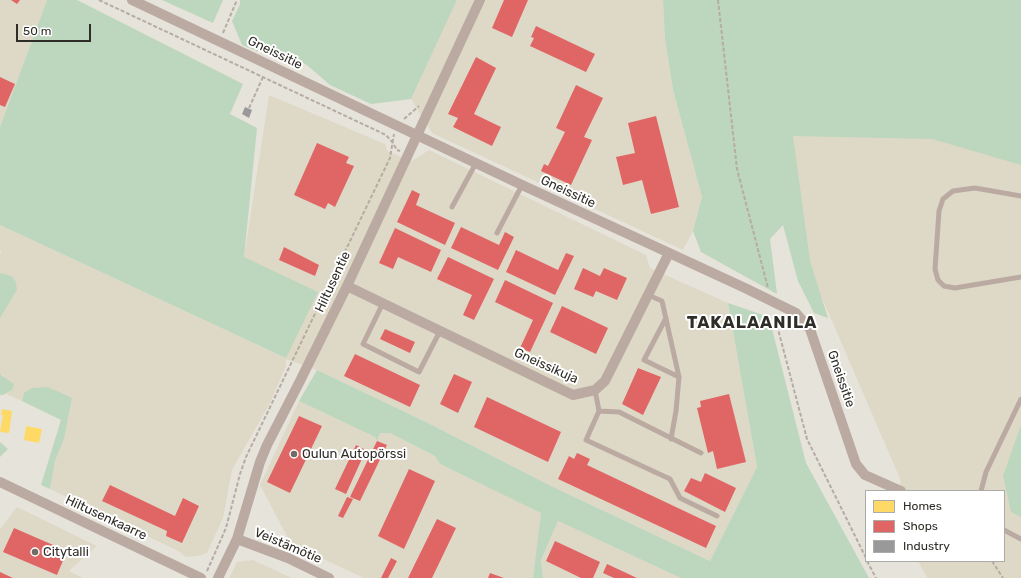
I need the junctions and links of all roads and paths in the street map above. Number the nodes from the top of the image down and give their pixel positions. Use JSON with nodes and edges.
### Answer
{"nodes":[{"id":1,"x":99,"y":0,"type":"edge"},
{"id":2,"x":132,"y":0,"type":"edge"},
{"id":3,"x":237,"y":0,"type":"edge"},
{"id":4,"x":480,"y":0,"type":"edge"},
{"id":5,"x":718,"y":0,"type":"edge"},
{"id":6,"x":220,"y":41,"type":"junction"},
{"id":7,"x":212,"y":54,"type":"junction"},
{"id":8,"x":263,"y":77,"type":"junction"},
{"id":9,"x":421,"y":101,"type":"dead end"},
{"id":10,"x":249,"y":108,"type":"dead end"},
{"id":11,"x":398,"y":126,"type":"junction"},
{"id":12,"x":416,"y":135,"type":"junction"},
{"id":13,"x":393,"y":143,"type":"junction"},
{"id":14,"x":407,"y":155,"type":"junction"},
{"id":15,"x":476,"y":163,"type":"junction"},
{"id":16,"x":522,"y":185,"type":"junction"},
{"id":17,"x":1021,"y":196,"type":"edge"},
{"id":18,"x":452,"y":207,"type":"dead end"},
{"id":19,"x":497,"y":233,"type":"dead end"},
{"id":20,"x":669,"y":253,"type":"junction"},
{"id":21,"x":763,"y":269,"type":"dead end"},
{"id":22,"x":1021,"y":277,"type":"edge"},
{"id":23,"x":347,"y":286,"type":"junction"},
{"id":24,"x":648,"y":295,"type":"junction"},
{"id":25,"x":383,"y":303,"type":"junction"},
{"id":26,"x":666,"y":317,"type":"junction"},
{"id":27,"x":440,"y":330,"type":"junction"},
{"id":28,"x":781,"y":340,"type":"dead end"},
{"id":29,"x":679,"y":377,"type":"junction"},
{"id":30,"x":596,"y":390,"type":"junction"},
{"id":31,"x":1021,"y":399,"type":"edge"},
{"id":32,"x":598,"y":411,"type":"junction"},
{"id":33,"x":671,"y":439,"type":"junction"},
{"id":34,"x":700,"y":453,"type":"dead end"},
{"id":35,"x":0,"y":482,"type":"edge"},
{"id":36,"x":900,"y":490,"type":"edge"},
{"id":37,"x":982,"y":490,"type":"edge"},
{"id":38,"x":717,"y":516,"type":"dead end"},
{"id":39,"x":1005,"y":531,"type":"edge"},
{"id":40,"x":237,"y":539,"type":"junction"},
{"id":41,"x":1021,"y":539,"type":"edge"},
{"id":42,"x":865,"y":556,"type":"edge"},
{"id":43,"x":868,"y":562,"type":"edge"},
{"id":44,"x":993,"y":562,"type":"edge"},
{"id":45,"x":204,"y":575,"type":"edge"},
{"id":46,"x":218,"y":578,"type":"edge"},
{"id":47,"x":329,"y":578,"type":"edge"},
{"id":48,"x":876,"y":578,"type":"edge"},
{"id":49,"x":1003,"y":578,"type":"edge"}],
"edges":[{"from":1,"to":7,"type":"path"},
{"from":2,"to":6,"type":"street","name":"Gneissitie"},
{"from":3,"to":6,"type":"path"},
{"from":4,"to":12,"type":"street","name":"Hiltusentie"},
{"from":5,"to":21,"type":"path"},
{"from":6,"to":7,"type":"path"},
{"from":6,"to":11,"type":"street","name":"Gneissitie"},
{"from":7,"to":8,"type":"path"},
{"from":8,"to":10,"type":"path"},
{"from":8,"to":13,"type":"path"},
{"from":9,"to":11,"type":"path"},
{"from":11,"to":12,"type":"street","name":"Gneissitie"},
{"from":11,"to":13,"type":"path"},
{"from":12,"to":14,"type":"street","name":"Hiltusentie"},
{"from":12,"to":15,"type":"street","name":"Gneissitie"},
{"from":13,"to":14,"type":"path"},
{"from":13,"to":45,"type":"path"},
{"from":14,"to":23,"type":"street","name":"Hiltusentie"},
{"from":15,"to":16,"type":"street","name":"Gneissitie"},
{"from":15,"to":18,"type":"lane"},
{"from":16,"to":19,"type":"lane"},
{"from":16,"to":20,"type":"street","name":"Gneissitie"},
{"from":17,"to":22,"type":"lane"},
{"from":20,"to":24,"type":"street"},
{"from":20,"to":36,"type":"street","name":"Gneissitie"},
{"from":23,"to":25,"type":"street","name":"Gneissikuja"},
{"from":23,"to":40,"type":"street","name":"Hiltusentie"},
{"from":24,"to":26,"type":"lane"},
{"from":24,"to":30,"type":"street"},
{"from":25,"to":27,"type":"street","name":"Gneissikuja"},
{"from":25,"to":27,"type":"lane"},
{"from":26,"to":29,"type":"lane"},
{"from":26,"to":29,"type":"lane"},
{"from":27,"to":30,"type":"street","name":"Gneissikuja"},
{"from":28,"to":42,"type":"path"},
{"from":29,"to":33,"type":"lane"},
{"from":30,"to":32,"type":"lane"},
{"from":31,"to":37,"type":"lane"},
{"from":32,"to":33,"type":"lane"},
{"from":32,"to":38,"type":"lane"},
{"from":33,"to":34,"type":"lane"},
{"from":35,"to":45,"type":"street","name":"Hiltusenkaarre"},
{"from":39,"to":41,"type":"lane"},
{"from":40,"to":46,"type":"street","name":"Hiltusentie"},
{"from":40,"to":47,"type":"street","name":"Veistämötie"},
{"from":43,"to":48,"type":"path"},
{"from":44,"to":49,"type":"path"}]}
